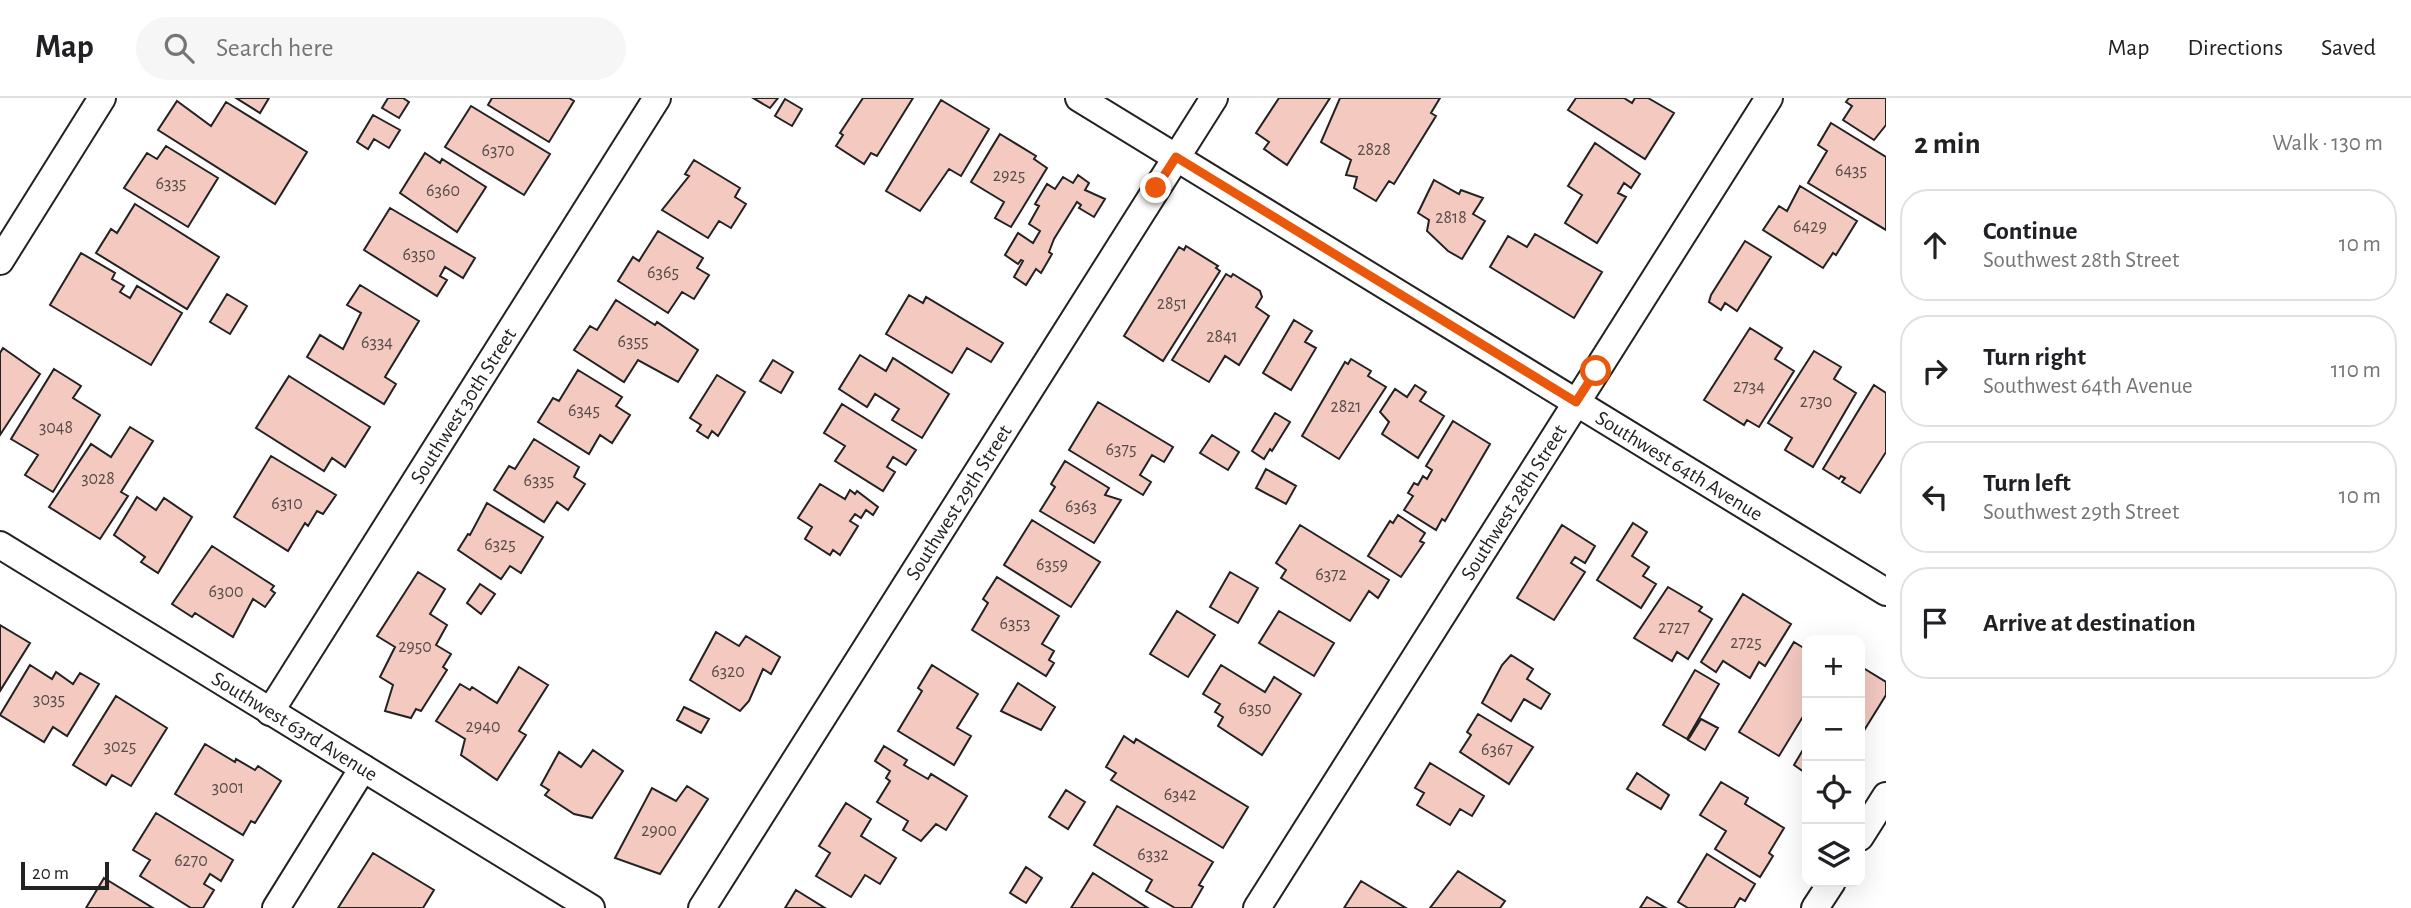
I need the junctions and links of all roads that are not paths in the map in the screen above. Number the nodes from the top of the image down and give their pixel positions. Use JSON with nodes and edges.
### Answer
{"nodes":[{"id":1,"x":102,"y":98,"type":"edge"},
{"id":2,"x":657,"y":98,"type":"edge"},
{"id":3,"x":1079,"y":98,"type":"edge"},
{"id":4,"x":1213,"y":98,"type":"edge"},
{"id":5,"x":1769,"y":98,"type":"edge"},
{"id":6,"x":1176,"y":157,"type":"junction"},
{"id":7,"x":0,"y":261,"type":"edge"},
{"id":8,"x":1576,"y":402,"type":"junction"},
{"id":9,"x":0,"y":545,"type":"edge"},
{"id":10,"x":1886,"y":592,"type":"edge"},
{"id":11,"x":270,"y":712,"type":"junction"},
{"id":12,"x":363,"y":768,"type":"junction"},
{"id":13,"x":1886,"y":796,"type":"edge"},
{"id":14,"x":1865,"y":829,"type":"edge"},
{"id":15,"x":1829,"y":887,"type":"edge"},
{"id":16,"x":276,"y":908,"type":"edge"},
{"id":17,"x":591,"y":908,"type":"edge"},
{"id":18,"x":702,"y":908,"type":"edge"},
{"id":19,"x":1257,"y":908,"type":"edge"},
{"id":20,"x":1815,"y":908,"type":"edge"}],
"edges":[{"from":1,"to":7,"type":"street"},
{"from":2,"to":11,"type":"street","name":"Southwest 30th Street"},
{"from":3,"to":6,"type":"street","name":"Southwest 64th Avenue"},
{"from":4,"to":6,"type":"street","name":"Southwest 29th Street"},
{"from":5,"to":8,"type":"street","name":"Southwest 28th Street"},
{"from":6,"to":8,"type":"street","name":"Southwest 64th Avenue"},
{"from":6,"to":18,"type":"street","name":"Southwest 29th Street"},
{"from":8,"to":10,"type":"street","name":"Southwest 64th Avenue"},
{"from":8,"to":19,"type":"street","name":"Southwest 28th Street"},
{"from":9,"to":11,"type":"street","name":"Southwest 63rd Avenue"},
{"from":11,"to":12,"type":"street","name":"Southwest 63rd Avenue"},
{"from":12,"to":16,"type":"street"},
{"from":12,"to":17,"type":"street","name":"Southwest 63rd Avenue"},
{"from":13,"to":14,"type":"street"},
{"from":15,"to":20,"type":"street"}]}
